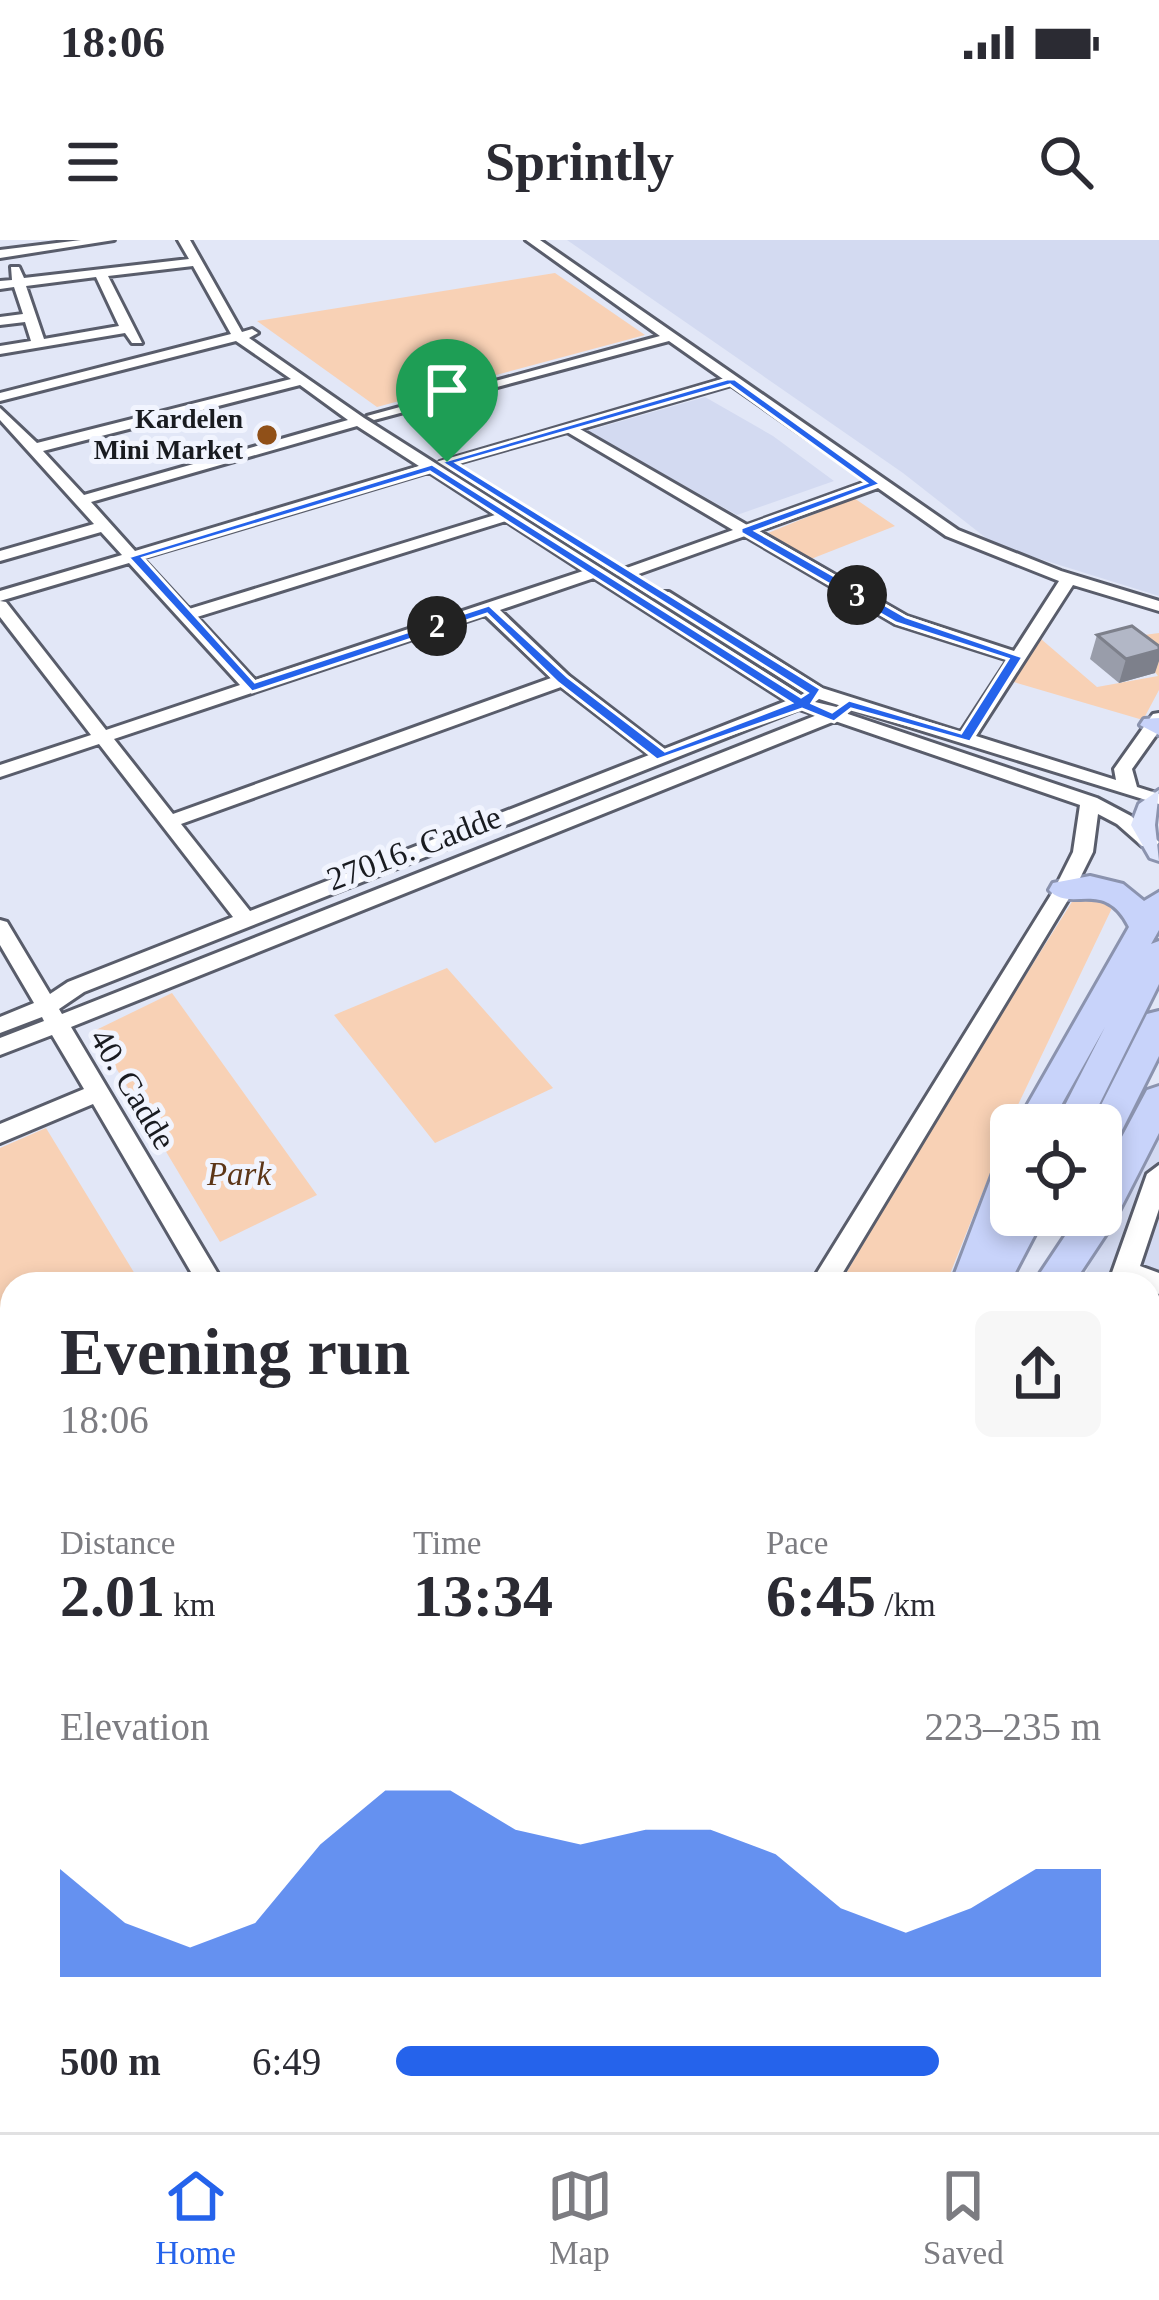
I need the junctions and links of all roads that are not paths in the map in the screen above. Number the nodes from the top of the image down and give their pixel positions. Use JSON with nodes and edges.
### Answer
{"nodes":[{"id":1,"x":108,"y":240,"type":"edge"},
{"id":2,"x":184,"y":240,"type":"edge"},
{"id":3,"x":200,"y":240,"type":"edge"},
{"id":4,"x":532,"y":240,"type":"edge"},
{"id":5,"x":6,"y":249,"type":"edge"},
{"id":6,"x":196,"y":262,"type":"junction"},
{"id":7,"x":101,"y":274,"type":"junction"},
{"id":8,"x":18,"y":283,"type":"junction"},
{"id":9,"x":0,"y":285,"type":"edge"},
{"id":10,"x":31,"y":316,"type":"junction"},
{"id":11,"x":0,"y":321,"type":"edge"},
{"id":12,"x":128,"y":329,"type":"junction"},
{"id":13,"x":246,"y":334,"type":"junction"},
{"id":14,"x":670,"y":337,"type":"junction"},
{"id":15,"x":38,"y":342,"type":"junction"},
{"id":16,"x":0,"y":350,"type":"edge"},
{"id":17,"x":154,"y":357,"type":"junction"},
{"id":18,"x":301,"y":381,"type":"junction"},
{"id":19,"x":731,"y":381,"type":"junction"},
{"id":20,"x":0,"y":397,"type":"edge"},
{"id":21,"x":0,"y":412,"type":"edge"},
{"id":22,"x":366,"y":418,"type":"junction"},
{"id":23,"x":571,"y":429,"type":"junction"},
{"id":24,"x":36,"y":448,"type":"junction"},
{"id":25,"x":439,"y":465,"type":"junction"},
{"id":26,"x":875,"y":484,"type":"junction"},
{"id":27,"x":82,"y":500,"type":"junction"},
{"id":28,"x":510,"y":515,"type":"junction"},
{"id":29,"x":106,"y":526,"type":"junction"},
{"id":30,"x":746,"y":531,"type":"junction"},
{"id":31,"x":0,"y":556,"type":"edge"},
{"id":32,"x":134,"y":557,"type":"junction"},
{"id":33,"x":597,"y":572,"type":"junction"},
{"id":34,"x":627,"y":573,"type":"junction"},
{"id":35,"x":1070,"y":578,"type":"junction"},
{"id":36,"x":0,"y":596,"type":"edge"},
{"id":37,"x":1159,"y":606,"type":"edge"},
{"id":38,"x":0,"y":607,"type":"edge"},
{"id":39,"x":489,"y":609,"type":"junction"},
{"id":40,"x":187,"y":615,"type":"junction"},
{"id":41,"x":1016,"y":657,"type":"junction"},
{"id":42,"x":563,"y":680,"type":"junction"},
{"id":43,"x":252,"y":688,"type":"junction"},
{"id":44,"x":809,"y":698,"type":"junction"},
{"id":45,"x":841,"y":711,"type":"junction"},
{"id":46,"x":1157,"y":723,"type":"edge"},
{"id":47,"x":101,"y":739,"type":"junction"},
{"id":48,"x":965,"y":739,"type":"junction"},
{"id":49,"x":663,"y":757,"type":"junction"},
{"id":50,"x":0,"y":771,"type":"edge"},
{"id":51,"x":1128,"y":790,"type":"junction"},
{"id":52,"x":1157,"y":798,"type":"edge"},
{"id":53,"x":1090,"y":802,"type":"junction"},
{"id":54,"x":168,"y":822,"type":"junction"},
{"id":55,"x":1154,"y":847,"type":"edge"},
{"id":56,"x":1064,"y":890,"type":"junction"},
{"id":57,"x":246,"y":920,"type":"junction"},
{"id":58,"x":1154,"y":928,"type":"edge"},
{"id":59,"x":3,"y":937,"type":"edge"},
{"id":60,"x":51,"y":1016,"type":"junction"},
{"id":61,"x":1159,"y":1022,"type":"edge"},
{"id":62,"x":0,"y":1025,"type":"edge"},
{"id":63,"x":0,"y":1048,"type":"edge"},
{"id":64,"x":97,"y":1093,"type":"junction"},
{"id":65,"x":1159,"y":1099,"type":"edge"},
{"id":66,"x":1046,"y":1104,"type":"edge"},
{"id":67,"x":1096,"y":1104,"type":"edge"},
{"id":68,"x":1104,"y":1104,"type":"edge"},
{"id":69,"x":0,"y":1134,"type":"edge"},
{"id":70,"x":1122,"y":1170,"type":"edge"},
{"id":71,"x":1159,"y":1174,"type":"edge"},
{"id":72,"x":990,"y":1230,"type":"edge"},
{"id":73,"x":1016,"y":1236,"type":"edge"},
{"id":74,"x":1059,"y":1236,"type":"edge"},
{"id":75,"x":1084,"y":1236,"type":"edge"},
{"id":76,"x":205,"y":1272,"type":"edge"},
{"id":77,"x":830,"y":1272,"type":"edge"},
{"id":78,"x":974,"y":1272,"type":"edge"},
{"id":79,"x":996,"y":1272,"type":"edge"},
{"id":80,"x":1043,"y":1272,"type":"edge"},
{"id":81,"x":1060,"y":1272,"type":"edge"},
{"id":82,"x":1125,"y":1272,"type":"edge"}],
"edges":[{"from":1,"to":5,"type":"street"},
{"from":2,"to":6,"type":"street"},
{"from":3,"to":13,"type":"street"},
{"from":4,"to":14,"type":"street"},
{"from":5,"to":8,"type":"street"},
{"from":6,"to":7,"type":"street"},
{"from":6,"to":13,"type":"street"},
{"from":7,"to":8,"type":"street"},
{"from":7,"to":12,"type":"street"},
{"from":8,"to":9,"type":"street"},
{"from":8,"to":10,"type":"street"},
{"from":10,"to":11,"type":"street"},
{"from":10,"to":15,"type":"street"},
{"from":12,"to":15,"type":"street"},
{"from":12,"to":17,"type":"street"},
{"from":13,"to":17,"type":"street"},
{"from":13,"to":18,"type":"street"},
{"from":13,"to":22,"type":"street"},
{"from":14,"to":19,"type":"street"},
{"from":14,"to":22,"type":"street"},
{"from":15,"to":16,"type":"street"},
{"from":17,"to":20,"type":"street"},
{"from":18,"to":22,"type":"street"},
{"from":18,"to":24,"type":"street"},
{"from":19,"to":23,"type":"street"},
{"from":19,"to":26,"type":"street"},
{"from":21,"to":24,"type":"street"},
{"from":22,"to":25,"type":"street"},
{"from":22,"to":27,"type":"street"},
{"from":23,"to":25,"type":"street"},
{"from":23,"to":30,"type":"street"},
{"from":24,"to":27,"type":"street"},
{"from":25,"to":28,"type":"street"},
{"from":25,"to":32,"type":"street"},
{"from":25,"to":34,"type":"street"},
{"from":26,"to":30,"type":"street"},
{"from":26,"to":35,"type":"street"},
{"from":27,"to":29,"type":"street"},
{"from":28,"to":33,"type":"street"},
{"from":28,"to":40,"type":"street"},
{"from":29,"to":31,"type":"street"},
{"from":29,"to":32,"type":"street"},
{"from":30,"to":34,"type":"street"},
{"from":30,"to":41,"type":"street"},
{"from":32,"to":36,"type":"street"},
{"from":32,"to":40,"type":"street"},
{"from":33,"to":39,"type":"street"},
{"from":33,"to":44,"type":"street"},
{"from":34,"to":44,"type":"street"},
{"from":35,"to":37,"type":"street"},
{"from":35,"to":41,"type":"street"},
{"from":38,"to":47,"type":"street"},
{"from":39,"to":42,"type":"street"},
{"from":39,"to":43,"type":"street"},
{"from":40,"to":43,"type":"street"},
{"from":41,"to":48,"type":"street"},
{"from":42,"to":49,"type":"street"},
{"from":42,"to":54,"type":"street"},
{"from":43,"to":47,"type":"street"},
{"from":44,"to":45,"type":"street"},
{"from":44,"to":49,"type":"street","name":"27016. Cadde"},
{"from":45,"to":48,"type":"street"},
{"from":45,"to":53,"type":"street"},
{"from":45,"to":60,"type":"street","name":"27016. Cadde"},
{"from":46,"to":51,"type":"street"},
{"from":47,"to":50,"type":"street"},
{"from":47,"to":54,"type":"street"},
{"from":48,"to":51,"type":"street"},
{"from":49,"to":57,"type":"street","name":"27016. Cadde"},
{"from":51,"to":52,"type":"street"},
{"from":52,"to":55,"type":"main road"},
{"from":53,"to":55,"type":"street"},
{"from":53,"to":56,"type":"street"},
{"from":54,"to":57,"type":"street"},
{"from":56,"to":58,"type":"highway"},
{"from":56,"to":77,"type":"street"},
{"from":57,"to":60,"type":"street","name":"27016. Cadde"},
{"from":58,"to":66,"type":"highway"},
{"from":58,"to":67,"type":"highway"},
{"from":59,"to":60,"type":"street","name":"40. Cadde"},
{"from":60,"to":62,"type":"street","name":"27016. Cadde"},
{"from":60,"to":63,"type":"street","name":"27016. Cadde"},
{"from":60,"to":64,"type":"street","name":"40. Cadde"},
{"from":61,"to":68,"type":"highway"},
{"from":64,"to":69,"type":"street"},
{"from":64,"to":76,"type":"street","name":"40. Cadde"},
{"from":65,"to":70,"type":"highway"},
{"from":71,"to":82,"type":"street"},
{"from":72,"to":78,"type":"highway"},
{"from":73,"to":79,"type":"highway"},
{"from":74,"to":80,"type":"highway"},
{"from":75,"to":81,"type":"highway"}]}
